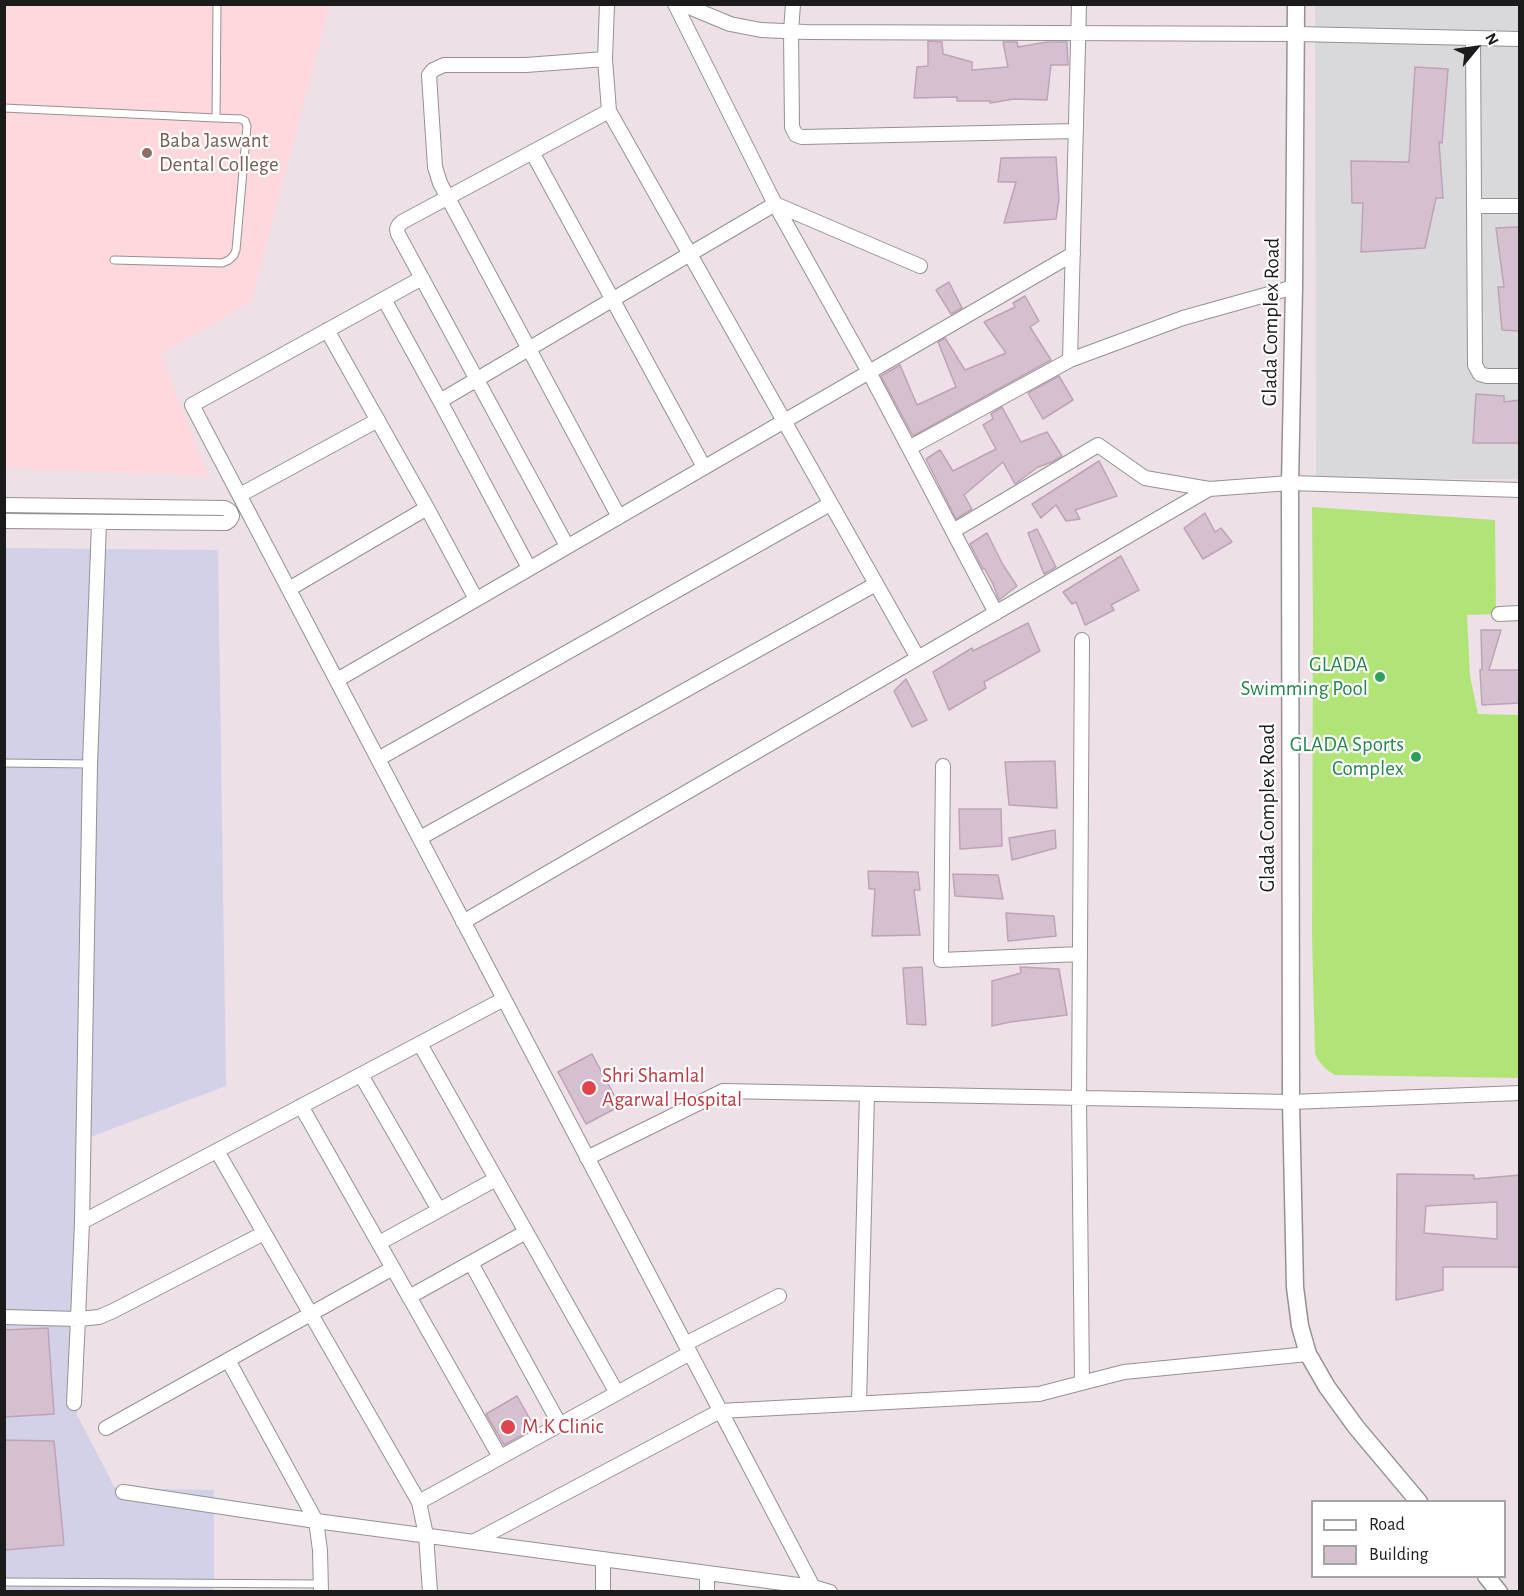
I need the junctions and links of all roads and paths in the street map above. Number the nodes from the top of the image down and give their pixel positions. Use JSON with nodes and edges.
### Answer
{"nodes":[{"id":1,"x":216,"y":4,"type":"edge"},
{"id":2,"x":607,"y":4,"type":"edge"},
{"id":3,"x":675,"y":4,"type":"edge"},
{"id":4,"x":682,"y":4,"type":"edge"},
{"id":5,"x":793,"y":4,"type":"edge"},
{"id":6,"x":1079,"y":4,"type":"edge"},
{"id":7,"x":1296,"y":4,"type":"edge"},
{"id":8,"x":791,"y":31,"type":"junction"},
{"id":9,"x":1079,"y":33,"type":"junction"},
{"id":10,"x":1296,"y":34,"type":"junction"},
{"id":11,"x":1473,"y":39,"type":"junction"},
{"id":12,"x":1520,"y":39,"type":"edge"},
{"id":13,"x":605,"y":59,"type":"junction"},
{"id":14,"x":4,"y":108,"type":"edge"},
{"id":15,"x":609,"y":111,"type":"junction"},
{"id":16,"x":216,"y":118,"type":"junction"},
{"id":17,"x":1076,"y":131,"type":"junction"},
{"id":18,"x":532,"y":152,"type":"junction"},
{"id":19,"x":447,"y":197,"type":"junction"},
{"id":20,"x":775,"y":204,"type":"junction"},
{"id":21,"x":1474,"y":206,"type":"junction"},
{"id":22,"x":1520,"y":206,"type":"edge"},
{"id":23,"x":689,"y":254,"type":"junction"},
{"id":24,"x":1073,"y":254,"type":"junction"},
{"id":25,"x":114,"y":260,"type":"dead end"},
{"id":26,"x":920,"y":266,"type":"dead end"},
{"id":27,"x":422,"y":278,"type":"junction"},
{"id":28,"x":1294,"y":287,"type":"junction"},
{"id":29,"x":384,"y":299,"type":"junction"},
{"id":30,"x":612,"y":300,"type":"junction"},
{"id":31,"x":327,"y":330,"type":"junction"},
{"id":32,"x":528,"y":349,"type":"junction"},
{"id":33,"x":1070,"y":360,"type":"junction"},
{"id":34,"x":869,"y":372,"type":"junction"},
{"id":35,"x":1520,"y":375,"type":"edge"},
{"id":36,"x":477,"y":379,"type":"junction"},
{"id":37,"x":440,"y":400,"type":"junction"},
{"id":38,"x":378,"y":420,"type":"junction"},
{"id":39,"x":784,"y":421,"type":"junction"},
{"id":40,"x":909,"y":448,"type":"junction"},
{"id":41,"x":704,"y":467,"type":"junction"},
{"id":42,"x":1290,"y":483,"type":"junction"},
{"id":43,"x":1209,"y":489,"type":"junction"},
{"id":44,"x":1520,"y":490,"type":"edge"},
{"id":45,"x":240,"y":495,"type":"junction"},
{"id":46,"x":830,"y":504,"type":"junction"},
{"id":47,"x":4,"y":505,"type":"edge"},
{"id":48,"x":427,"y":508,"type":"junction"},
{"id":49,"x":232,"y":516,"type":"junction"},
{"id":50,"x":250,"y":516,"type":"junction"},
{"id":51,"x":619,"y":516,"type":"junction"},
{"id":52,"x":4,"y":521,"type":"edge"},
{"id":53,"x":99,"y":523,"type":"junction"},
{"id":54,"x":953,"y":531,"type":"junction"},
{"id":55,"x":567,"y":546,"type":"junction"},
{"id":56,"x":530,"y":568,"type":"junction"},
{"id":57,"x":876,"y":584,"type":"junction"},
{"id":58,"x":289,"y":589,"type":"junction"},
{"id":59,"x":476,"y":599,"type":"junction"},
{"id":60,"x":996,"y":613,"type":"junction"},
{"id":61,"x":1499,"y":614,"type":"dead end"},
{"id":62,"x":1520,"y":614,"type":"edge"},
{"id":63,"x":1082,"y":640,"type":"dead end"},
{"id":64,"x":918,"y":658,"type":"junction"},
{"id":65,"x":337,"y":680,"type":"junction"},
{"id":66,"x":378,"y":759,"type":"junction"},
{"id":67,"x":4,"y":763,"type":"edge"},
{"id":68,"x":90,"y":764,"type":"junction"},
{"id":69,"x":943,"y":766,"type":"dead end"},
{"id":70,"x":420,"y":838,"type":"junction"},
{"id":71,"x":464,"y":922,"type":"junction"},
{"id":72,"x":1080,"y":954,"type":"junction"},
{"id":73,"x":504,"y":999,"type":"junction"},
{"id":74,"x":420,"y":1044,"type":"junction"},
{"id":75,"x":361,"y":1075,"type":"junction"},
{"id":76,"x":1520,"y":1093,"type":"edge"},
{"id":77,"x":867,"y":1094,"type":"junction"},
{"id":78,"x":1079,"y":1098,"type":"junction"},
{"id":79,"x":1291,"y":1102,"type":"junction"},
{"id":80,"x":301,"y":1106,"type":"junction"},
{"id":81,"x":217,"y":1151,"type":"junction"},
{"id":82,"x":587,"y":1158,"type":"junction"},
{"id":83,"x":496,"y":1179,"type":"junction"},
{"id":84,"x":439,"y":1210,"type":"junction"},
{"id":85,"x":82,"y":1222,"type":"junction"},
{"id":86,"x":526,"y":1232,"type":"junction"},
{"id":87,"x":264,"y":1233,"type":"junction"},
{"id":88,"x":379,"y":1243,"type":"junction"},
{"id":89,"x":471,"y":1263,"type":"junction"},
{"id":90,"x":393,"y":1268,"type":"junction"},
{"id":91,"x":778,"y":1296,"type":"dead end"},
{"id":92,"x":410,"y":1297,"type":"junction"},
{"id":93,"x":311,"y":1314,"type":"junction"},
{"id":94,"x":4,"y":1317,"type":"edge"},
{"id":95,"x":78,"y":1318,"type":"junction"},
{"id":96,"x":687,"y":1348,"type":"junction"},
{"id":97,"x":1308,"y":1354,"type":"junction"},
{"id":98,"x":228,"y":1360,"type":"junction"},
{"id":99,"x":1082,"y":1383,"type":"junction"},
{"id":100,"x":617,"y":1393,"type":"junction"},
{"id":101,"x":74,"y":1403,"type":"dead end"},
{"id":102,"x":860,"y":1403,"type":"junction"},
{"id":103,"x":720,"y":1411,"type":"junction"},
{"id":104,"x":560,"y":1425,"type":"junction"},
{"id":105,"x":106,"y":1428,"type":"dead end"},
{"id":106,"x":500,"y":1458,"type":"junction"},
{"id":107,"x":123,"y":1492,"type":"dead end"},
{"id":108,"x":1417,"y":1500,"type":"edge"},
{"id":109,"x":419,"y":1502,"type":"junction"},
{"id":110,"x":316,"y":1521,"type":"junction"},
{"id":111,"x":426,"y":1535,"type":"junction"},
{"id":112,"x":473,"y":1542,"type":"junction"},
{"id":113,"x":603,"y":1559,"type":"junction"},
{"id":114,"x":707,"y":1573,"type":"junction"},
{"id":115,"x":1488,"y":1578,"type":"edge"},
{"id":116,"x":4,"y":1582,"type":"edge"},
{"id":117,"x":82,"y":1583,"type":"junction"},
{"id":118,"x":321,"y":1588,"type":"edge"},
{"id":119,"x":813,"y":1589,"type":"edge"},
{"id":120,"x":82,"y":1592,"type":"edge"},
{"id":121,"x":430,"y":1592,"type":"edge"},
{"id":122,"x":603,"y":1592,"type":"edge"},
{"id":123,"x":707,"y":1592,"type":"edge"},
{"id":124,"x":830,"y":1592,"type":"edge"},
{"id":125,"x":1499,"y":1592,"type":"edge"}],
"edges":[{"from":1,"to":16,"type":"lane"},
{"from":2,"to":13,"type":"street"},
{"from":3,"to":20,"type":"street"},
{"from":4,"to":8,"type":"street"},
{"from":5,"to":8,"type":"street"},
{"from":6,"to":9,"type":"street"},
{"from":7,"to":10,"type":"street","name":"Glada Complex Road"},
{"from":8,"to":9,"type":"street"},
{"from":8,"to":17,"type":"street"},
{"from":9,"to":10,"type":"street"},
{"from":9,"to":17,"type":"street"},
{"from":10,"to":11,"type":"street"},
{"from":10,"to":28,"type":"street","name":"Glada Complex Road"},
{"from":11,"to":12,"type":"street"},
{"from":11,"to":21,"type":"street"},
{"from":13,"to":15,"type":"street"},
{"from":13,"to":19,"type":"street"},
{"from":14,"to":16,"type":"lane"},
{"from":15,"to":18,"type":"street"},
{"from":15,"to":23,"type":"street"},
{"from":16,"to":25,"type":"lane"},
{"from":17,"to":24,"type":"street"},
{"from":18,"to":19,"type":"street"},
{"from":18,"to":30,"type":"street"},
{"from":19,"to":27,"type":"street"},
{"from":19,"to":32,"type":"street"},
{"from":20,"to":23,"type":"street"},
{"from":20,"to":26,"type":"street"},
{"from":20,"to":34,"type":"street"},
{"from":21,"to":22,"type":"street"},
{"from":21,"to":35,"type":"street"},
{"from":23,"to":30,"type":"street"},
{"from":23,"to":39,"type":"street"},
{"from":24,"to":33,"type":"street"},
{"from":24,"to":34,"type":"street"},
{"from":27,"to":29,"type":"street"},
{"from":27,"to":36,"type":"street"},
{"from":28,"to":33,"type":"street"},
{"from":28,"to":42,"type":"street","name":"Glada Complex Road"},
{"from":29,"to":31,"type":"street"},
{"from":29,"to":37,"type":"street"},
{"from":30,"to":32,"type":"street"},
{"from":30,"to":41,"type":"street"},
{"from":31,"to":38,"type":"street"},
{"from":31,"to":45,"type":"street"},
{"from":32,"to":36,"type":"street"},
{"from":32,"to":51,"type":"street"},
{"from":33,"to":40,"type":"street"},
{"from":34,"to":39,"type":"street"},
{"from":34,"to":40,"type":"street"},
{"from":36,"to":37,"type":"street"},
{"from":36,"to":55,"type":"street"},
{"from":37,"to":56,"type":"street"},
{"from":38,"to":45,"type":"street"},
{"from":38,"to":48,"type":"street"},
{"from":39,"to":41,"type":"street"},
{"from":39,"to":46,"type":"street"},
{"from":40,"to":54,"type":"street"},
{"from":41,"to":51,"type":"street"},
{"from":42,"to":43,"type":"street"},
{"from":42,"to":44,"type":"street"},
{"from":42,"to":79,"type":"street","name":"Glada Complex Road"},
{"from":43,"to":54,"type":"street"},
{"from":43,"to":60,"type":"street"},
{"from":45,"to":50,"type":"street"},
{"from":46,"to":57,"type":"street"},
{"from":46,"to":66,"type":"street"},
{"from":47,"to":49,"type":"street"},
{"from":48,"to":58,"type":"street"},
{"from":48,"to":59,"type":"street"},
{"from":49,"to":50,"type":"street"},
{"from":49,"to":53,"type":"street"},
{"from":50,"to":58,"type":"street"},
{"from":51,"to":55,"type":"street"},
{"from":52,"to":53,"type":"street"},
{"from":53,"to":68,"type":"street"},
{"from":54,"to":60,"type":"street"},
{"from":55,"to":56,"type":"street"},
{"from":56,"to":59,"type":"street"},
{"from":57,"to":64,"type":"street"},
{"from":57,"to":70,"type":"street"},
{"from":58,"to":65,"type":"street"},
{"from":59,"to":65,"type":"street"},
{"from":60,"to":64,"type":"street"},
{"from":61,"to":62,"type":"street"},
{"from":63,"to":72,"type":"street"},
{"from":64,"to":71,"type":"street"},
{"from":65,"to":66,"type":"street"},
{"from":66,"to":70,"type":"street"},
{"from":67,"to":68,"type":"lane"},
{"from":68,"to":85,"type":"street"},
{"from":69,"to":72,"type":"street"},
{"from":70,"to":71,"type":"street"},
{"from":71,"to":73,"type":"street"},
{"from":72,"to":78,"type":"street"},
{"from":73,"to":74,"type":"street"},
{"from":73,"to":82,"type":"street"},
{"from":74,"to":75,"type":"street"},
{"from":74,"to":83,"type":"street"},
{"from":75,"to":80,"type":"street"},
{"from":75,"to":84,"type":"street"},
{"from":76,"to":79,"type":"street"},
{"from":77,"to":78,"type":"street"},
{"from":77,"to":82,"type":"street"},
{"from":77,"to":102,"type":"street"},
{"from":78,"to":79,"type":"street"},
{"from":78,"to":99,"type":"street"},
{"from":79,"to":97,"type":"street","name":"Glada Complex Road"},
{"from":80,"to":81,"type":"street"},
{"from":80,"to":88,"type":"street"},
{"from":81,"to":85,"type":"street"},
{"from":81,"to":87,"type":"street"},
{"from":82,"to":96,"type":"street"},
{"from":83,"to":84,"type":"street"},
{"from":83,"to":86,"type":"street"},
{"from":84,"to":88,"type":"street"},
{"from":85,"to":95,"type":"street"},
{"from":86,"to":89,"type":"street"},
{"from":86,"to":100,"type":"street"},
{"from":87,"to":93,"type":"street"},
{"from":87,"to":95,"type":"street"},
{"from":88,"to":90,"type":"street"},
{"from":89,"to":92,"type":"street"},
{"from":89,"to":104,"type":"street"},
{"from":90,"to":92,"type":"street"},
{"from":90,"to":93,"type":"street"},
{"from":91,"to":96,"type":"street"},
{"from":92,"to":106,"type":"street"},
{"from":93,"to":98,"type":"street"},
{"from":93,"to":109,"type":"street"},
{"from":94,"to":95,"type":"street"},
{"from":95,"to":101,"type":"street"},
{"from":96,"to":100,"type":"street"},
{"from":96,"to":103,"type":"street"},
{"from":97,"to":99,"type":"street"},
{"from":97,"to":108,"type":"street","name":"Glada Complex Road"},
{"from":98,"to":105,"type":"street"},
{"from":98,"to":110,"type":"street"},
{"from":99,"to":102,"type":"street"},
{"from":100,"to":104,"type":"street"},
{"from":102,"to":103,"type":"street"},
{"from":103,"to":112,"type":"street"},
{"from":103,"to":119,"type":"street"},
{"from":104,"to":106,"type":"street"},
{"from":106,"to":109,"type":"street"},
{"from":107,"to":110,"type":"street"},
{"from":109,"to":111,"type":"street"},
{"from":110,"to":111,"type":"street"},
{"from":110,"to":118,"type":"street"},
{"from":111,"to":112,"type":"street"},
{"from":111,"to":121,"type":"street"},
{"from":112,"to":113,"type":"street"},
{"from":113,"to":114,"type":"street"},
{"from":113,"to":122,"type":"street"},
{"from":114,"to":119,"type":"street"},
{"from":114,"to":123,"type":"street"},
{"from":115,"to":125,"type":"street"},
{"from":116,"to":117,"type":"lane"},
{"from":117,"to":118,"type":"lane"},
{"from":117,"to":120,"type":"lane"},
{"from":119,"to":124,"type":"street"}]}
